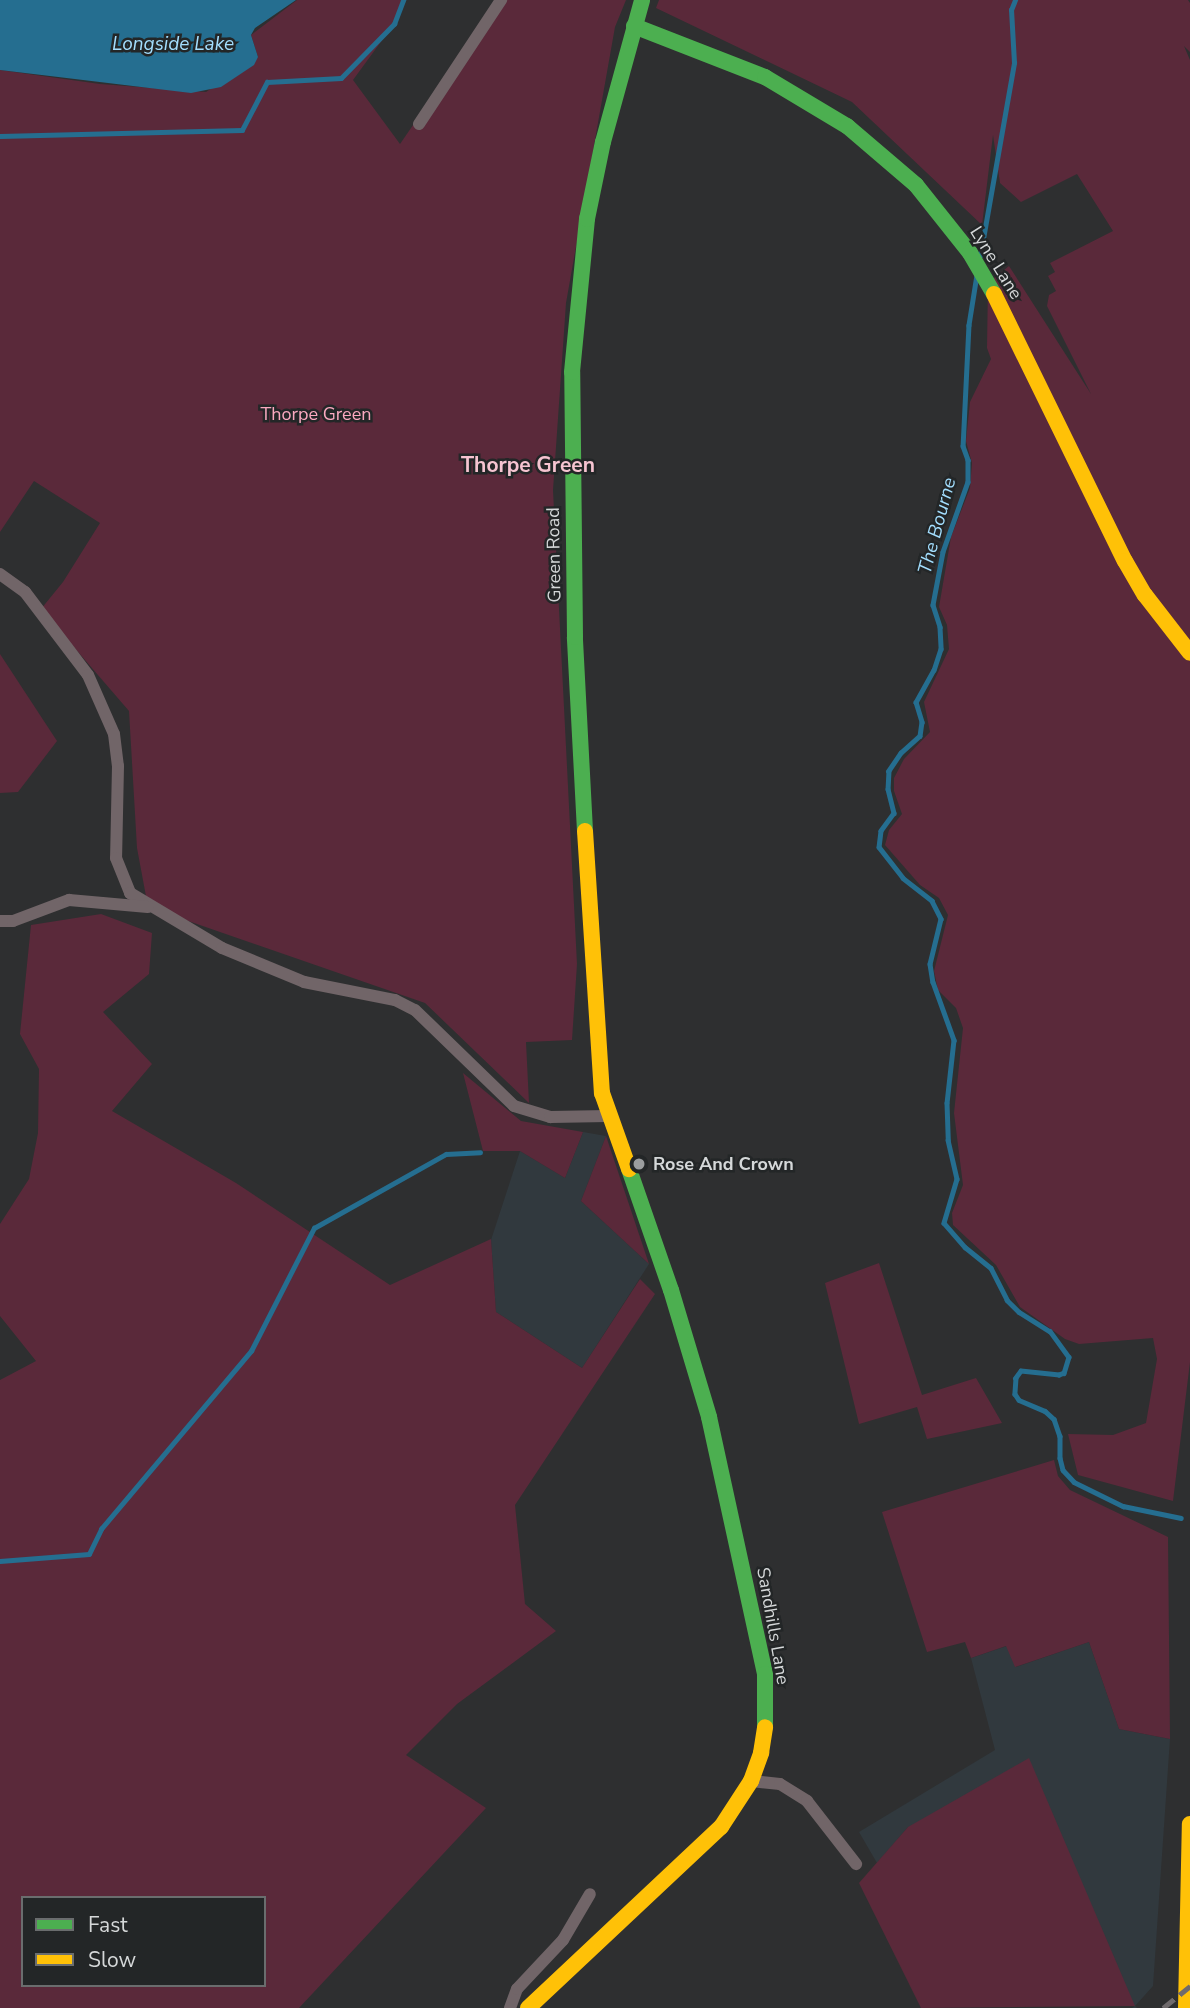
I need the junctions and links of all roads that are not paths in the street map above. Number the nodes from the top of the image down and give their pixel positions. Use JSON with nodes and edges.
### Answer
{"nodes":[{"id":1,"x":501,"y":0,"type":"edge"},
{"id":2,"x":642,"y":0,"type":"edge"},
{"id":3,"x":634,"y":26,"type":"junction"},
{"id":4,"x":419,"y":124,"type":"dead end"},
{"id":5,"x":0,"y":574,"type":"edge"},
{"id":6,"x":1190,"y":653,"type":"edge"},
{"id":7,"x":148,"y":907,"type":"junction"},
{"id":8,"x":0,"y":921,"type":"edge"},
{"id":9,"x":608,"y":1116,"type":"junction"},
{"id":10,"x":671,"y":1290,"type":"joint"},
{"id":11,"x":751,"y":1781,"type":"junction"},
{"id":12,"x":1190,"y":1824,"type":"edge"},
{"id":13,"x":856,"y":1864,"type":"dead end"},
{"id":14,"x":590,"y":1894,"type":"dead end"},
{"id":15,"x":510,"y":2008,"type":"edge"},
{"id":16,"x":528,"y":2008,"type":"edge"},
{"id":17,"x":1186,"y":2008,"type":"edge"}],
"edges":[{"from":1,"to":4,"type":"street"},
{"from":2,"to":3,"type":"main road","name":"Green Road"},
{"from":3,"to":6,"type":"main road","name":"Lyne Lane"},
{"from":3,"to":9,"type":"main road","name":"Green Road"},
{"from":5,"to":7,"type":"street"},
{"from":7,"to":8,"type":"street"},
{"from":7,"to":9,"type":"street"},
{"from":9,"to":10,"type":"main road","name":"Green Road"},
{"from":10,"to":11,"type":"main road","name":"Sandhills Lane"},
{"from":11,"to":13,"type":"street"},
{"from":11,"to":16,"type":"main road","name":"Sandhills Lane"},
{"from":12,"to":17,"type":"main road"},
{"from":14,"to":15,"type":"street"}]}
